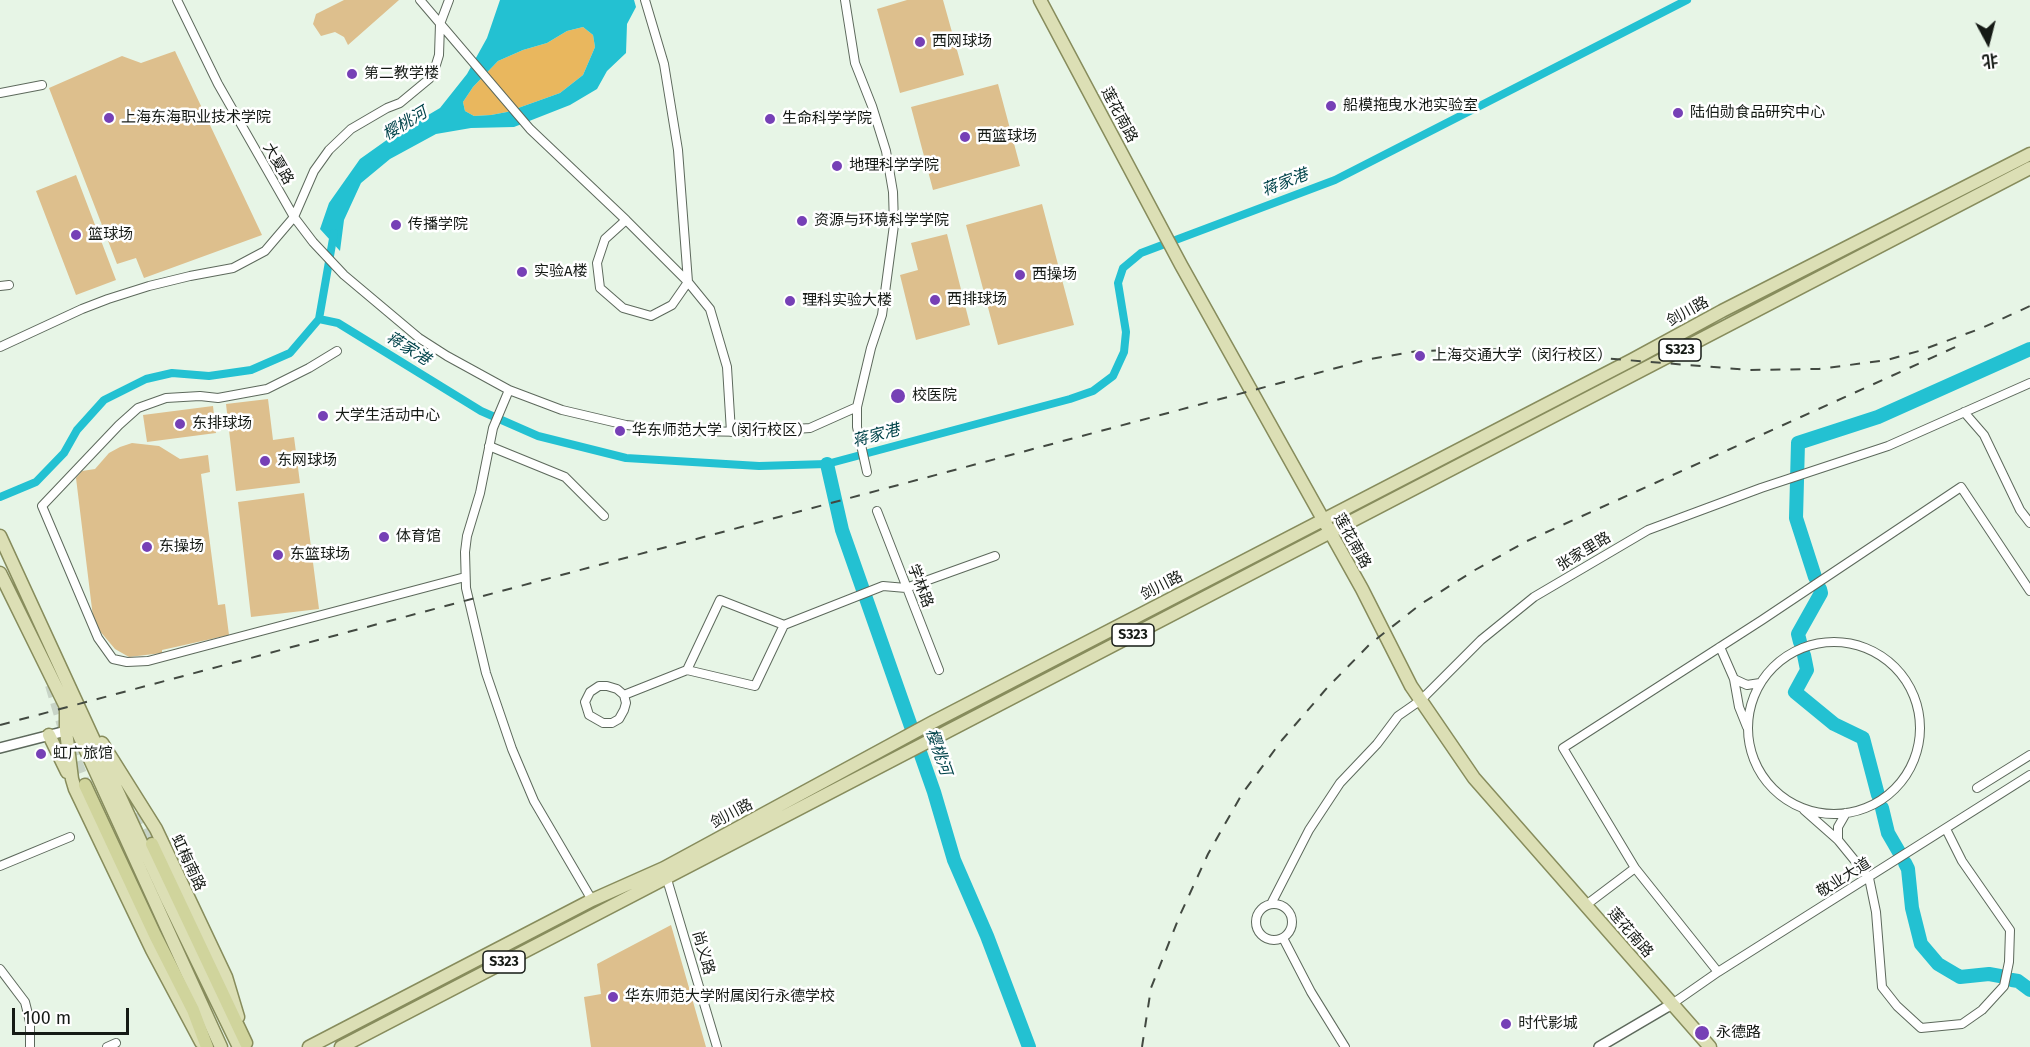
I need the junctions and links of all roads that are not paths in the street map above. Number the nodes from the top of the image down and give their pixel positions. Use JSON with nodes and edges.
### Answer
{"nodes":[{"id":1,"x":177,"y":0,"type":"edge"},
{"id":2,"x":420,"y":0,"type":"edge"},
{"id":3,"x":449,"y":0,"type":"edge"},
{"id":4,"x":845,"y":0,"type":"edge"},
{"id":5,"x":1040,"y":0,"type":"edge"},
{"id":6,"x":645,"y":2,"type":"edge"},
{"id":7,"x":440,"y":24,"type":"junction"},
{"id":8,"x":42,"y":85,"type":"dead end"},
{"id":9,"x":0,"y":93,"type":"edge"},
{"id":10,"x":2030,"y":154,"type":"edge"},
{"id":11,"x":2030,"y":168,"type":"edge"},
{"id":12,"x":294,"y":217,"type":"junction"},
{"id":13,"x":626,"y":220,"type":"junction"},
{"id":14,"x":688,"y":282,"type":"junction"},
{"id":15,"x":0,"y":347,"type":"edge"},
{"id":16,"x":337,"y":351,"type":"dead end"},
{"id":17,"x":2030,"y":383,"type":"edge"},
{"id":18,"x":509,"y":390,"type":"junction"},
{"id":19,"x":857,"y":407,"type":"junction"},
{"id":20,"x":1964,"y":412,"type":"junction"},
{"id":21,"x":731,"y":432,"type":"junction"},
{"id":22,"x":490,"y":442,"type":"junction"},
{"id":23,"x":867,"y":472,"type":"dead end"},
{"id":24,"x":877,"y":511,"type":"dead end"},
{"id":25,"x":604,"y":516,"type":"dead end"},
{"id":26,"x":1323,"y":520,"type":"junction"},
{"id":27,"x":2030,"y":523,"type":"edge"},
{"id":28,"x":1330,"y":532,"type":"junction"},
{"id":29,"x":0,"y":536,"type":"edge"},
{"id":30,"x":995,"y":556,"type":"dead end"},
{"id":31,"x":0,"y":573,"type":"edge"},
{"id":32,"x":465,"y":576,"type":"junction"},
{"id":33,"x":906,"y":588,"type":"junction"},
{"id":34,"x":2030,"y":591,"type":"edge"},
{"id":35,"x":784,"y":625,"type":"junction"},
{"id":36,"x":1720,"y":647,"type":"junction"},
{"id":37,"x":687,"y":670,"type":"junction"},
{"id":38,"x":939,"y":670,"type":"dead end"},
{"id":39,"x":1734,"y":679,"type":"junction"},
{"id":40,"x":1760,"y":683,"type":"junction"},
{"id":41,"x":624,"y":695,"type":"junction"},
{"id":42,"x":1421,"y":700,"type":"junction"},
{"id":43,"x":72,"y":705,"type":"junction"},
{"id":44,"x":66,"y":731,"type":"junction"},
{"id":45,"x":1749,"y":731,"type":"junction"},
{"id":46,"x":49,"y":735,"type":"junction"},
{"id":47,"x":0,"y":748,"type":"edge"},
{"id":48,"x":2030,"y":755,"type":"edge"},
{"id":49,"x":2030,"y":775,"type":"edge"},
{"id":50,"x":80,"y":787,"type":"junction"},
{"id":51,"x":1977,"y":788,"type":"dead end"},
{"id":52,"x":1803,"y":809,"type":"junction"},
{"id":53,"x":1846,"y":813,"type":"junction"},
{"id":54,"x":1947,"y":829,"type":"junction"},
{"id":55,"x":70,"y":837,"type":"dead end"},
{"id":56,"x":1838,"y":840,"type":"junction"},
{"id":57,"x":152,"y":844,"type":"tunnel mouth"},
{"id":58,"x":0,"y":866,"type":"edge"},
{"id":59,"x":1635,"y":868,"type":"junction"},
{"id":60,"x":665,"y":873,"type":"junction"},
{"id":61,"x":1869,"y":878,"type":"junction"},
{"id":62,"x":592,"y":900,"type":"junction"},
{"id":63,"x":1271,"y":904,"type":"junction"},
{"id":64,"x":1586,"y":905,"type":"junction"},
{"id":65,"x":1283,"y":938,"type":"junction"},
{"id":66,"x":0,"y":969,"type":"edge"},
{"id":67,"x":1718,"y":972,"type":"junction"},
{"id":68,"x":1672,"y":1004,"type":"junction"},
{"id":69,"x":193,"y":1010,"type":"junction"},
{"id":70,"x":116,"y":1043,"type":"dead end"},
{"id":71,"x":245,"y":1046,"type":"edge"},
{"id":72,"x":30,"y":1047,"type":"edge"},
{"id":73,"x":107,"y":1047,"type":"edge"},
{"id":74,"x":206,"y":1047,"type":"edge"},
{"id":75,"x":219,"y":1047,"type":"edge"},
{"id":76,"x":309,"y":1047,"type":"edge"},
{"id":77,"x":341,"y":1047,"type":"edge"},
{"id":78,"x":717,"y":1047,"type":"edge"},
{"id":79,"x":1345,"y":1047,"type":"edge"},
{"id":80,"x":1599,"y":1047,"type":"edge"},
{"id":81,"x":1710,"y":1047,"type":"edge"}],
"edges":[{"from":1,"to":12,"type":"street","name":"大夏路"},
{"from":2,"to":7,"type":"street"},
{"from":3,"to":7,"type":"street"},
{"from":4,"to":19,"type":"street"},
{"from":5,"to":26,"type":"main road","name":"莲花南路"},
{"from":6,"to":14,"type":"street"},
{"from":7,"to":12,"type":"street"},
{"from":7,"to":13,"type":"street"},
{"from":8,"to":9,"type":"street"},
{"from":10,"to":26,"type":"main road","name":"剑川路"},
{"from":11,"to":28,"type":"main road","name":"剑川路","number":"S323"},
{"from":12,"to":15,"type":"street"},
{"from":12,"to":18,"type":"street","name":"大夏路"},
{"from":13,"to":14,"type":"street"},
{"from":13,"to":14,"type":"street"},
{"from":14,"to":21,"type":"street"},
{"from":16,"to":32,"type":"street"},
{"from":17,"to":20,"type":"street","name":"张家里路"},
{"from":18,"to":21,"type":"street","name":"大夏路"},
{"from":18,"to":22,"type":"street"},
{"from":19,"to":21,"type":"street","name":"大夏路"},
{"from":19,"to":23,"type":"street"},
{"from":20,"to":27,"type":"street"},
{"from":20,"to":42,"type":"street","name":"张家里路"},
{"from":22,"to":25,"type":"street"},
{"from":22,"to":32,"type":"street"},
{"from":24,"to":33,"type":"street","name":"学林路"},
{"from":26,"to":28,"type":"main road","name":"莲花南路"},
{"from":26,"to":60,"type":"main road","name":"剑川路"},
{"from":28,"to":42,"type":"main road","name":"莲花南路"},
{"from":28,"to":60,"type":"main road","name":"剑川路","number":"S323"},
{"from":29,"to":43,"type":"main road","name":"虹梅南路"},
{"from":30,"to":33,"type":"street"},
{"from":31,"to":43,"type":"main road","name":"虹梅南路"},
{"from":32,"to":62,"type":"street"},
{"from":33,"to":35,"type":"street"},
{"from":33,"to":38,"type":"street","name":"学林路"},
{"from":34,"to":36,"type":"street"},
{"from":35,"to":37,"type":"street"},
{"from":35,"to":37,"type":"street"},
{"from":36,"to":39,"type":"street"},
{"from":36,"to":59,"type":"street"},
{"from":37,"to":41,"type":"street"},
{"from":39,"to":40,"type":"street"},
{"from":39,"to":45,"type":"street"},
{"from":40,"to":45,"type":"street"},
{"from":40,"to":53,"type":"street"},
{"from":41,"to":41,"type":"street"},
{"from":42,"to":63,"type":"street","name":"张家里路"},
{"from":42,"to":64,"type":"main road","name":"莲花南路"},
{"from":43,"to":44,"type":"main road","name":"虹梅南路"},
{"from":43,"to":71,"type":"main road","name":"虹梅南路"},
{"from":43,"to":71,"type":"main road","name":"虹梅南路"},
{"from":43,"to":75,"type":"main road","name":"虹梅南路"},
{"from":44,"to":46,"type":"street"},
{"from":44,"to":50,"type":"main road","name":"虹梅南路"},
{"from":45,"to":52,"type":"street"},
{"from":46,"to":47,"type":"street"},
{"from":46,"to":50,"type":"main road"},
{"from":48,"to":51,"type":"street"},
{"from":49,"to":54,"type":"street","name":"敬业大道"},
{"from":50,"to":69,"type":"highway"},
{"from":50,"to":74,"type":"main road","name":"虹梅南路"},
{"from":52,"to":53,"type":"street"},
{"from":52,"to":56,"type":"street"},
{"from":53,"to":56,"type":"street"},
{"from":54,"to":61,"type":"street","name":"敬业大道"},
{"from":54,"to":61,"type":"street"},
{"from":55,"to":58,"type":"street"},
{"from":56,"to":61,"type":"street"},
{"from":57,"to":71,"type":"highway"},
{"from":59,"to":64,"type":"street"},
{"from":59,"to":67,"type":"street"},
{"from":60,"to":62,"type":"main road","name":"剑川路"},
{"from":60,"to":77,"type":"main road","name":"剑川路","number":"S323"},
{"from":60,"to":78,"type":"street","name":"尚义路"},
{"from":61,"to":67,"type":"street","name":"敬业大道"},
{"from":62,"to":76,"type":"main road","name":"剑川路"},
{"from":63,"to":65,"type":"street"},
{"from":63,"to":65,"type":"street"},
{"from":64,"to":68,"type":"main road","name":"莲花南路"},
{"from":65,"to":79,"type":"street"},
{"from":66,"to":72,"type":"street"},
{"from":67,"to":68,"type":"street","name":"敬业大道"},
{"from":68,"to":80,"type":"street"},
{"from":68,"to":81,"type":"main road","name":"莲花南路"},
{"from":69,"to":74,"type":"highway"},
{"from":69,"to":75,"type":"highway"},
{"from":70,"to":73,"type":"street"}]}
